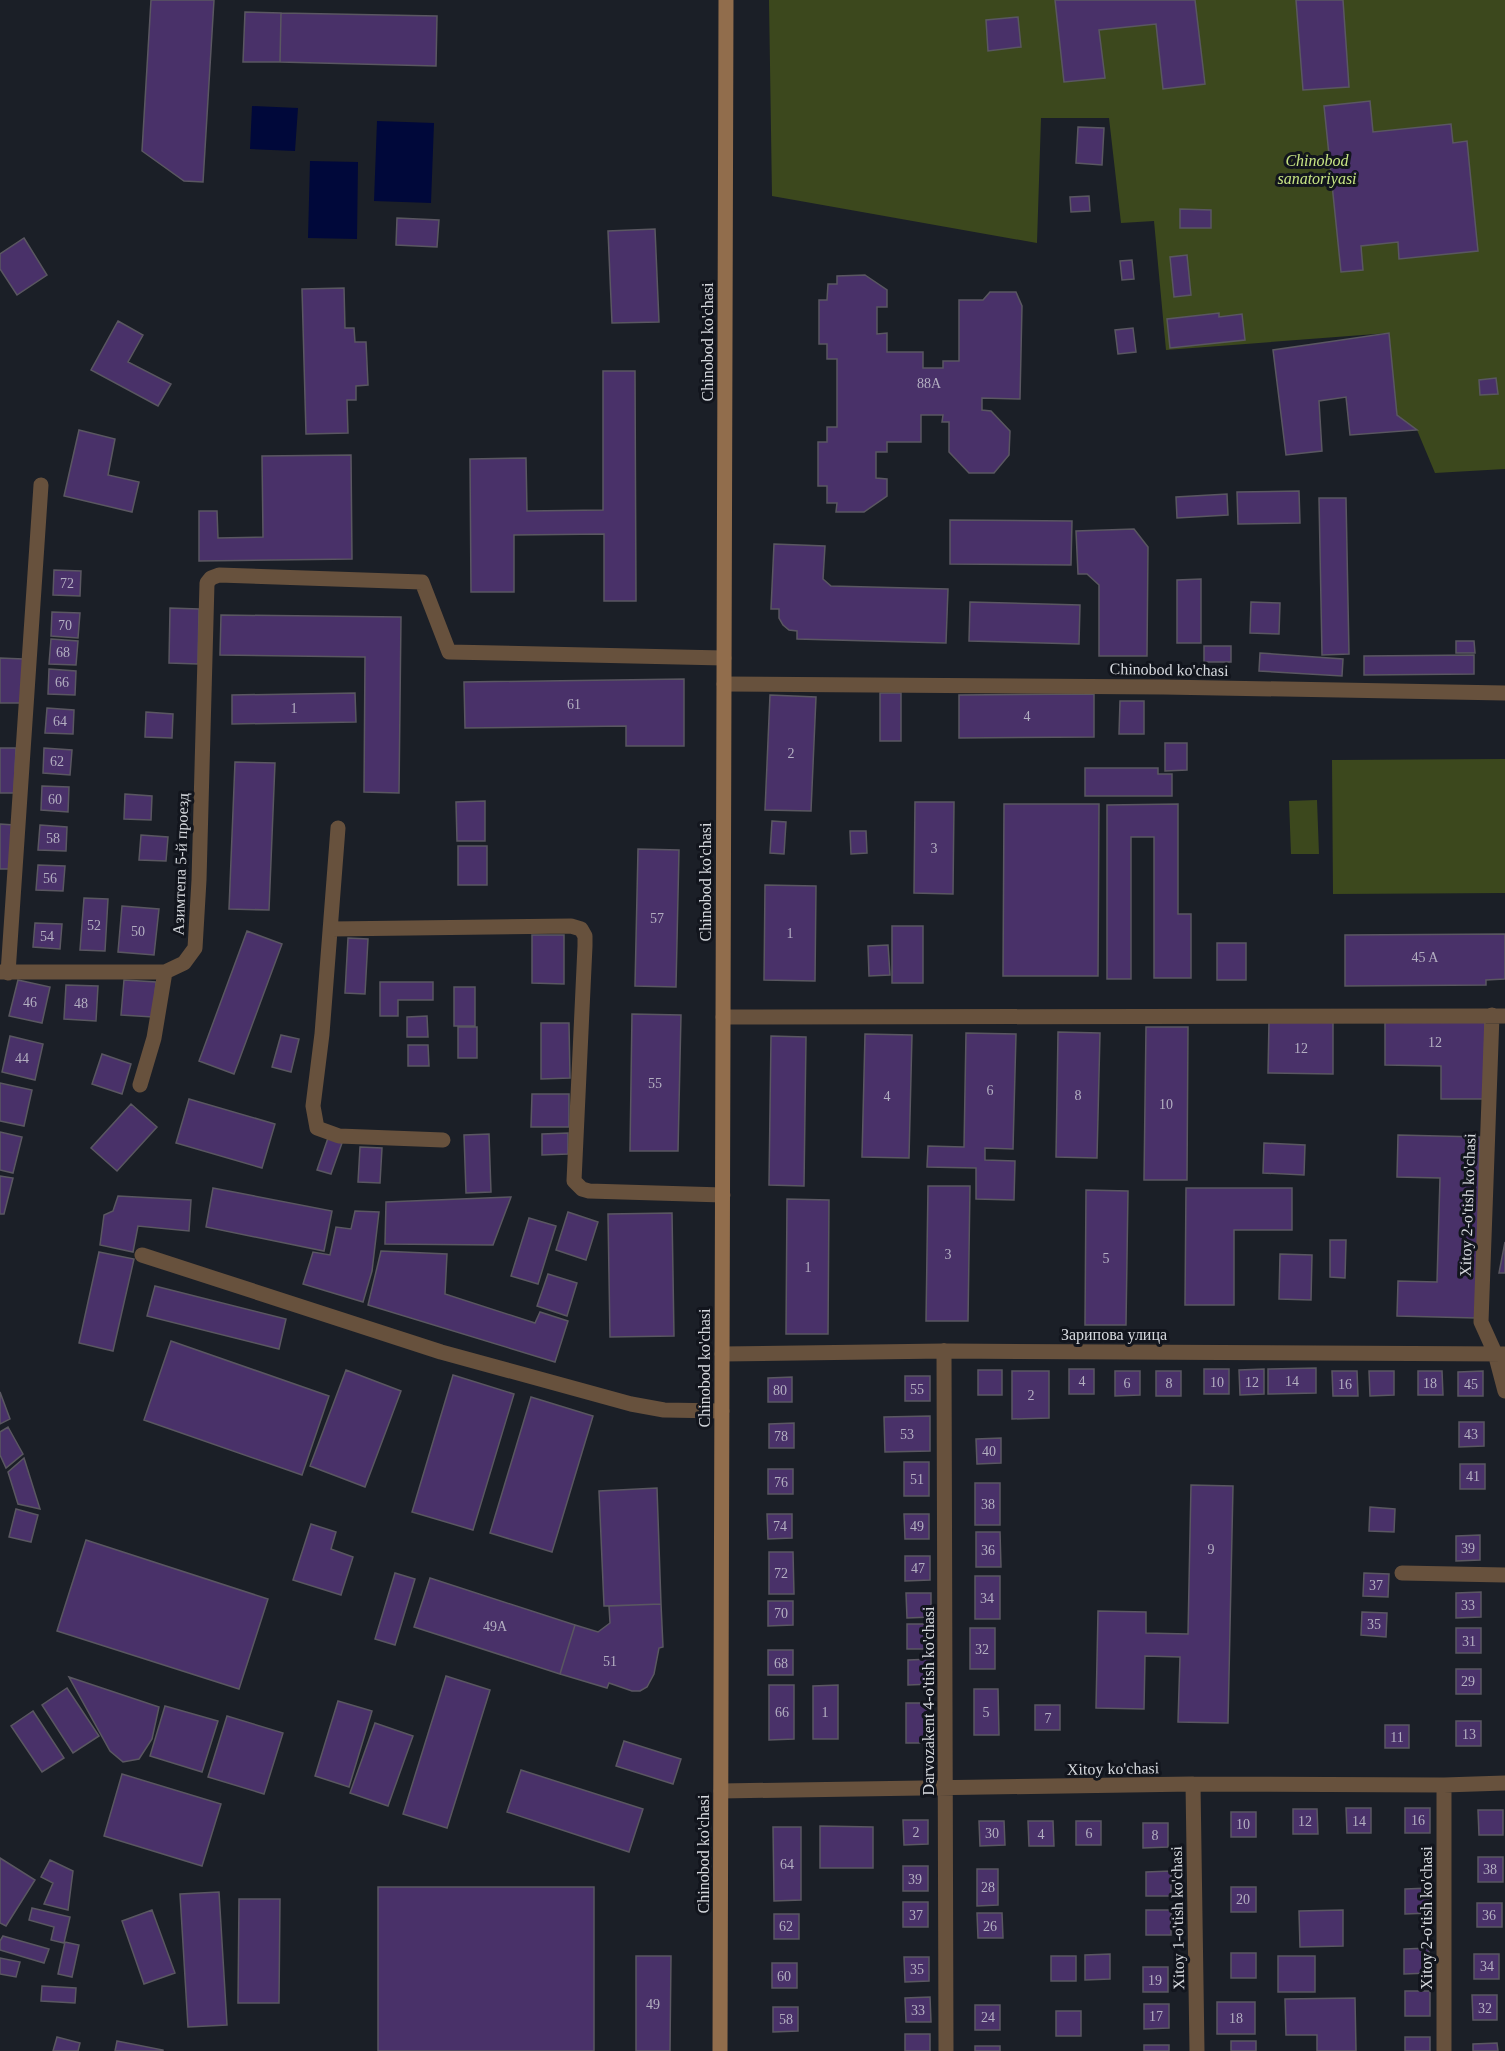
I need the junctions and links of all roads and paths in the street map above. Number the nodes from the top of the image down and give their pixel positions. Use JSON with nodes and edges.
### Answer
{"nodes":[{"id":1,"x":726,"y":0,"type":"edge"},
{"id":2,"x":41,"y":485,"type":"dead end"},
{"id":3,"x":724,"y":658,"type":"junction"},
{"id":4,"x":724,"y":684,"type":"junction"},
{"id":5,"x":1505,"y":693,"type":"edge"},
{"id":6,"x":338,"y":828,"type":"dead end"},
{"id":7,"x":331,"y":929,"type":"junction"},
{"id":8,"x":165,"y":972,"type":"junction"},
{"id":9,"x":4,"y":973,"type":"edge"},
{"id":10,"x":1498,"y":1016,"type":"edge"},
{"id":11,"x":723,"y":1017,"type":"junction"},
{"id":12,"x":140,"y":1085,"type":"dead end"},
{"id":13,"x":444,"y":1140,"type":"dead end"},
{"id":14,"x":723,"y":1195,"type":"junction"},
{"id":15,"x":142,"y":1255,"type":"dead end"},
{"id":16,"x":944,"y":1351,"type":"junction"},
{"id":17,"x":1500,"y":1353,"type":"edge"},
{"id":18,"x":722,"y":1354,"type":"junction"},
{"id":19,"x":1505,"y":1391,"type":"edge"},
{"id":20,"x":722,"y":1411,"type":"junction"},
{"id":21,"x":1402,"y":1572,"type":"dead end"},
{"id":22,"x":1505,"y":1575,"type":"edge"},
{"id":23,"x":1505,"y":1783,"type":"edge"},
{"id":24,"x":1193,"y":1784,"type":"junction"},
{"id":25,"x":1444,"y":1785,"type":"junction"},
{"id":26,"x":946,"y":1788,"type":"junction"},
{"id":27,"x":721,"y":1791,"type":"junction"},
{"id":28,"x":720,"y":2051,"type":"edge"},
{"id":29,"x":946,"y":2051,"type":"edge"},
{"id":30,"x":1197,"y":2051,"type":"edge"},
{"id":31,"x":1444,"y":2051,"type":"edge"}],
"edges":[{"from":1,"to":3,"type":"main road","name":"Chinobod ko'chasi"},
{"from":2,"to":9,"type":"street"},
{"from":3,"to":4,"type":"main road","name":"Chinobod ko'chasi"},
{"from":3,"to":8,"type":"street","name":"Азимтепа 5-й проезд"},
{"from":4,"to":5,"type":"street","name":"Chinobod ko'chasi"},
{"from":4,"to":11,"type":"main road","name":"Chinobod ko'chasi"},
{"from":6,"to":7,"type":"street"},
{"from":7,"to":13,"type":"street"},
{"from":7,"to":14,"type":"street"},
{"from":8,"to":9,"type":"street"},
{"from":8,"to":12,"type":"street"},
{"from":10,"to":11,"type":"street"},
{"from":10,"to":17,"type":"street","name":"Xitoy 2-o'tish ko'chasi"},
{"from":11,"to":14,"type":"main road","name":"Chinobod ko'chasi"},
{"from":14,"to":18,"type":"main road","name":"Chinobod ko'chasi"},
{"from":15,"to":20,"type":"street"},
{"from":16,"to":17,"type":"street","name":"Зарипова улица"},
{"from":16,"to":18,"type":"street","name":"Зарипова улица"},
{"from":16,"to":26,"type":"street","name":"Darvozakent 4-o'tish ko'chasi"},
{"from":17,"to":19,"type":"street","name":"Xitoy 2-o'tish ko'chasi"},
{"from":18,"to":20,"type":"main road","name":"Chinobod ko'chasi"},
{"from":20,"to":27,"type":"main road","name":"Chinobod ko'chasi"},
{"from":21,"to":22,"type":"street"},
{"from":23,"to":25,"type":"street","name":"Xitoy ko'chasi"},
{"from":24,"to":25,"type":"street","name":"Xitoy ko'chasi"},
{"from":24,"to":26,"type":"street","name":"Xitoy ko'chasi"},
{"from":24,"to":30,"type":"street","name":"Xitoy 1-o'tish ko'chasi"},
{"from":25,"to":31,"type":"street","name":"Xitoy 2-o'tish ko'chasi"},
{"from":26,"to":27,"type":"street","name":"Xitoy ko'chasi"},
{"from":26,"to":29,"type":"street","name":"Darvozakent 4-o'tish ko'chasi"},
{"from":27,"to":28,"type":"main road","name":"Chinobod ko'chasi"}]}
